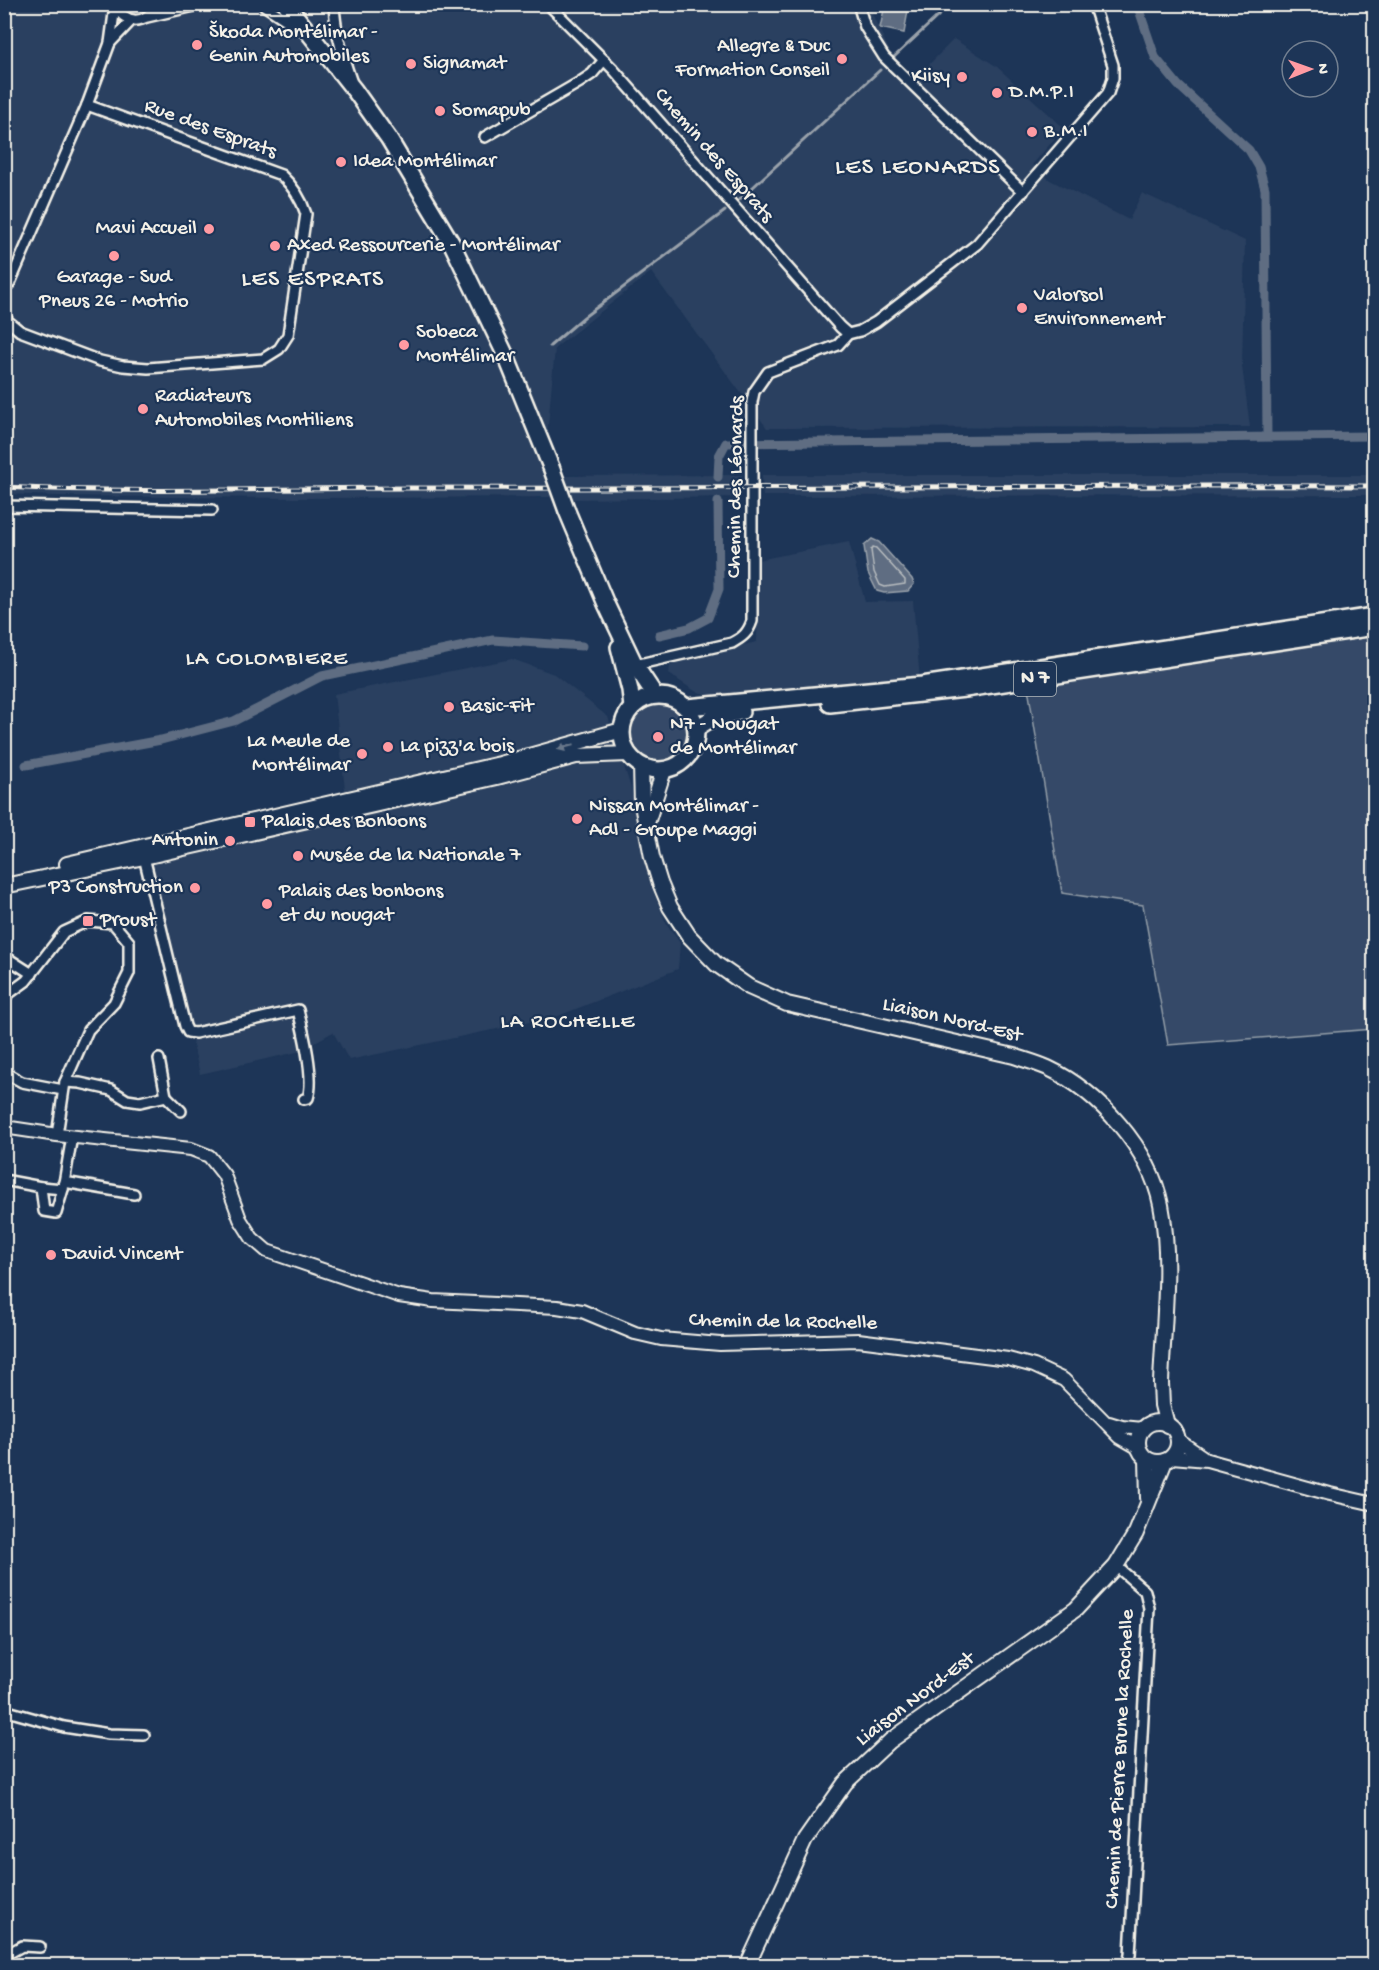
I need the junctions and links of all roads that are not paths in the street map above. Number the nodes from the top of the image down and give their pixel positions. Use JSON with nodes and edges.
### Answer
{"nodes":[{"id":1,"x":155,"y":4,"type":"edge"},
{"id":2,"x":203,"y":4,"type":"edge"},
{"id":3,"x":262,"y":4,"type":"edge"},
{"id":4,"x":286,"y":4,"type":"edge"},
{"id":5,"x":334,"y":4,"type":"edge"},
{"id":6,"x":548,"y":4,"type":"edge"},
{"id":7,"x":858,"y":4,"type":"edge"},
{"id":8,"x":1093,"y":4,"type":"edge"},
{"id":9,"x":115,"y":5,"type":"edge"},
{"id":10,"x":187,"y":6,"type":"edge"},
{"id":11,"x":147,"y":17,"type":"junction"},
{"id":12,"x":132,"y":20,"type":"junction"},
{"id":13,"x":315,"y":40,"type":"junction"},
{"id":14,"x":110,"y":43,"type":"junction"},
{"id":15,"x":604,"y":60,"type":"junction"},
{"id":16,"x":355,"y":91,"type":"junction"},
{"id":17,"x":87,"y":105,"type":"junction"},
{"id":18,"x":485,"y":137,"type":"dead end"},
{"id":19,"x":1023,"y":192,"type":"junction"},
{"id":20,"x":4,"y":289,"type":"edge"},
{"id":21,"x":4,"y":318,"type":"edge"},
{"id":22,"x":848,"y":334,"type":"junction"},
{"id":23,"x":4,"y":506,"type":"edge"},
{"id":24,"x":212,"y":510,"type":"dead end"},
{"id":25,"x":606,"y":604,"type":"junction"},
{"id":26,"x":1374,"y":616,"type":"edge"},
{"id":27,"x":1374,"y":627,"type":"edge"},
{"id":28,"x":635,"y":665,"type":"junction"},
{"id":29,"x":655,"y":695,"type":"junction"},
{"id":30,"x":632,"y":707,"type":"junction"},
{"id":31,"x":687,"y":707,"type":"junction"},
{"id":32,"x":697,"y":728,"type":"junction"},
{"id":33,"x":622,"y":730,"type":"junction"},
{"id":34,"x":628,"y":754,"type":"junction"},
{"id":35,"x":641,"y":765,"type":"junction"},
{"id":36,"x":664,"y":770,"type":"junction"},
{"id":37,"x":646,"y":825,"type":"junction"},
{"id":38,"x":144,"y":857,"type":"junction"},
{"id":39,"x":4,"y":879,"type":"edge"},
{"id":40,"x":4,"y":886,"type":"edge"},
{"id":41,"x":4,"y":956,"type":"edge"},
{"id":42,"x":32,"y":974,"type":"junction"},
{"id":43,"x":4,"y":997,"type":"edge"},
{"id":44,"x":159,"y":1059,"type":"dead end"},
{"id":45,"x":4,"y":1072,"type":"edge"},
{"id":46,"x":64,"y":1086,"type":"junction"},
{"id":47,"x":166,"y":1096,"type":"junction"},
{"id":48,"x":304,"y":1099,"type":"dead end"},
{"id":49,"x":181,"y":1111,"type":"dead end"},
{"id":50,"x":4,"y":1127,"type":"edge"},
{"id":51,"x":57,"y":1135,"type":"junction"},
{"id":52,"x":72,"y":1136,"type":"junction"},
{"id":53,"x":4,"y":1180,"type":"edge"},
{"id":54,"x":41,"y":1186,"type":"junction"},
{"id":55,"x":63,"y":1186,"type":"junction"},
{"id":56,"x":134,"y":1194,"type":"dead end"},
{"id":57,"x":1161,"y":1383,"type":"junction"},
{"id":58,"x":1105,"y":1421,"type":"junction"},
{"id":59,"x":1167,"y":1425,"type":"junction"},
{"id":60,"x":1146,"y":1426,"type":"junction"},
{"id":61,"x":1178,"y":1440,"type":"junction"},
{"id":62,"x":1143,"y":1454,"type":"junction"},
{"id":63,"x":1168,"y":1459,"type":"junction"},
{"id":64,"x":1207,"y":1460,"type":"junction"},
{"id":65,"x":1148,"y":1500,"type":"junction"},
{"id":66,"x":1374,"y":1504,"type":"edge"},
{"id":67,"x":1116,"y":1566,"type":"junction"},
{"id":68,"x":4,"y":1710,"type":"edge"},
{"id":69,"x":144,"y":1735,"type":"dead end"},
{"id":70,"x":39,"y":1947,"type":"dead end"},
{"id":71,"x":4,"y":1956,"type":"edge"},
{"id":72,"x":747,"y":1965,"type":"edge"},
{"id":73,"x":1127,"y":1965,"type":"edge"}],
"edges":[{"from":1,"to":11,"type":"street"},
{"from":2,"to":10,"type":"street"},
{"from":3,"to":13,"type":"street"},
{"from":4,"to":13,"type":"main road"},
{"from":5,"to":16,"type":"street"},
{"from":6,"to":15,"type":"street","name":"Chemin des Esprats"},
{"from":7,"to":19,"type":"street"},
{"from":8,"to":19,"type":"street","name":"Chemin des Léonards"},
{"from":9,"to":12,"type":"street"},
{"from":9,"to":14,"type":"street"},
{"from":10,"to":11,"type":"street"},
{"from":11,"to":12,"type":"street"},
{"from":12,"to":14,"type":"street"},
{"from":13,"to":16,"type":"main road"},
{"from":14,"to":17,"type":"street"},
{"from":15,"to":18,"type":"street"},
{"from":15,"to":22,"type":"street","name":"Chemin des Esprats"},
{"from":16,"to":25,"type":"main road","bridge":true},
{"from":17,"to":20,"type":"street"},
{"from":17,"to":21,"type":"street","name":"Rue des Esprats"},
{"from":19,"to":22,"type":"street","name":"Chemin des Léonards"},
{"from":22,"to":28,"type":"street","name":"Chemin des Léonards"},
{"from":23,"to":24,"type":"street"},
{"from":25,"to":28,"type":"main road"},
{"from":25,"to":30,"type":"main road"},
{"from":26,"to":31,"type":"main road","number":"N 7"},
{"from":27,"to":32,"type":"main road","number":"N 7"},
{"from":28,"to":29,"type":"main road"},
{"from":29,"to":30,"type":"main road"},
{"from":29,"to":31,"type":"main road"},
{"from":30,"to":33,"type":"main road"},
{"from":31,"to":32,"type":"main road"},
{"from":32,"to":36,"type":"main road"},
{"from":33,"to":34,"type":"main road"},
{"from":33,"to":39,"type":"main road","one_way":true},
{"from":34,"to":35,"type":"main road"},
{"from":34,"to":38,"type":"main road"},
{"from":35,"to":36,"type":"main road"},
{"from":35,"to":37,"type":"main road","name":"Liaison Nord-Est"},
{"from":36,"to":37,"type":"main road"},
{"from":37,"to":57,"type":"main road","name":"Liaison Nord-Est"},
{"from":38,"to":40,"type":"main road"},
{"from":38,"to":48,"type":"street"},
{"from":41,"to":42,"type":"street"},
{"from":42,"to":43,"type":"street"},
{"from":42,"to":46,"type":"street"},
{"from":44,"to":47,"type":"street"},
{"from":45,"to":46,"type":"street"},
{"from":46,"to":47,"type":"street"},
{"from":46,"to":51,"type":"street"},
{"from":47,"to":49,"type":"street"},
{"from":50,"to":51,"type":"street","name":"Chemin de la Rochelle"},
{"from":51,"to":52,"type":"street","name":"Chemin de la Rochelle"},
{"from":52,"to":55,"type":"street"},
{"from":52,"to":58,"type":"street","name":"Chemin de la Rochelle"},
{"from":53,"to":54,"type":"street"},
{"from":54,"to":55,"type":"street"},
{"from":54,"to":55,"type":"street"},
{"from":55,"to":56,"type":"street"},
{"from":57,"to":59,"type":"main road","name":"Liaison Nord-Est"},
{"from":57,"to":60,"type":"main road","name":"Liaison Nord-Est"},
{"from":58,"to":60,"type":"street"},
{"from":58,"to":62,"type":"street","name":"Chemin de la Rochelle"},
{"from":59,"to":60,"type":"main road"},
{"from":59,"to":61,"type":"main road"},
{"from":60,"to":62,"type":"main road"},
{"from":61,"to":63,"type":"main road"},
{"from":61,"to":64,"type":"street"},
{"from":62,"to":63,"type":"main road"},
{"from":62,"to":65,"type":"main road","name":"Liaison Nord-Est"},
{"from":63,"to":64,"type":"street"},
{"from":63,"to":65,"type":"main road","name":"Liaison Nord-Est"},
{"from":64,"to":66,"type":"street"},
{"from":65,"to":67,"type":"main road","name":"Liaison Nord-Est"},
{"from":67,"to":72,"type":"main road","name":"Liaison Nord-Est"},
{"from":67,"to":73,"type":"street","name":"Chemin de Pierre Brune la Rochelle"},
{"from":68,"to":69,"type":"street"},
{"from":70,"to":71,"type":"street"}]}
